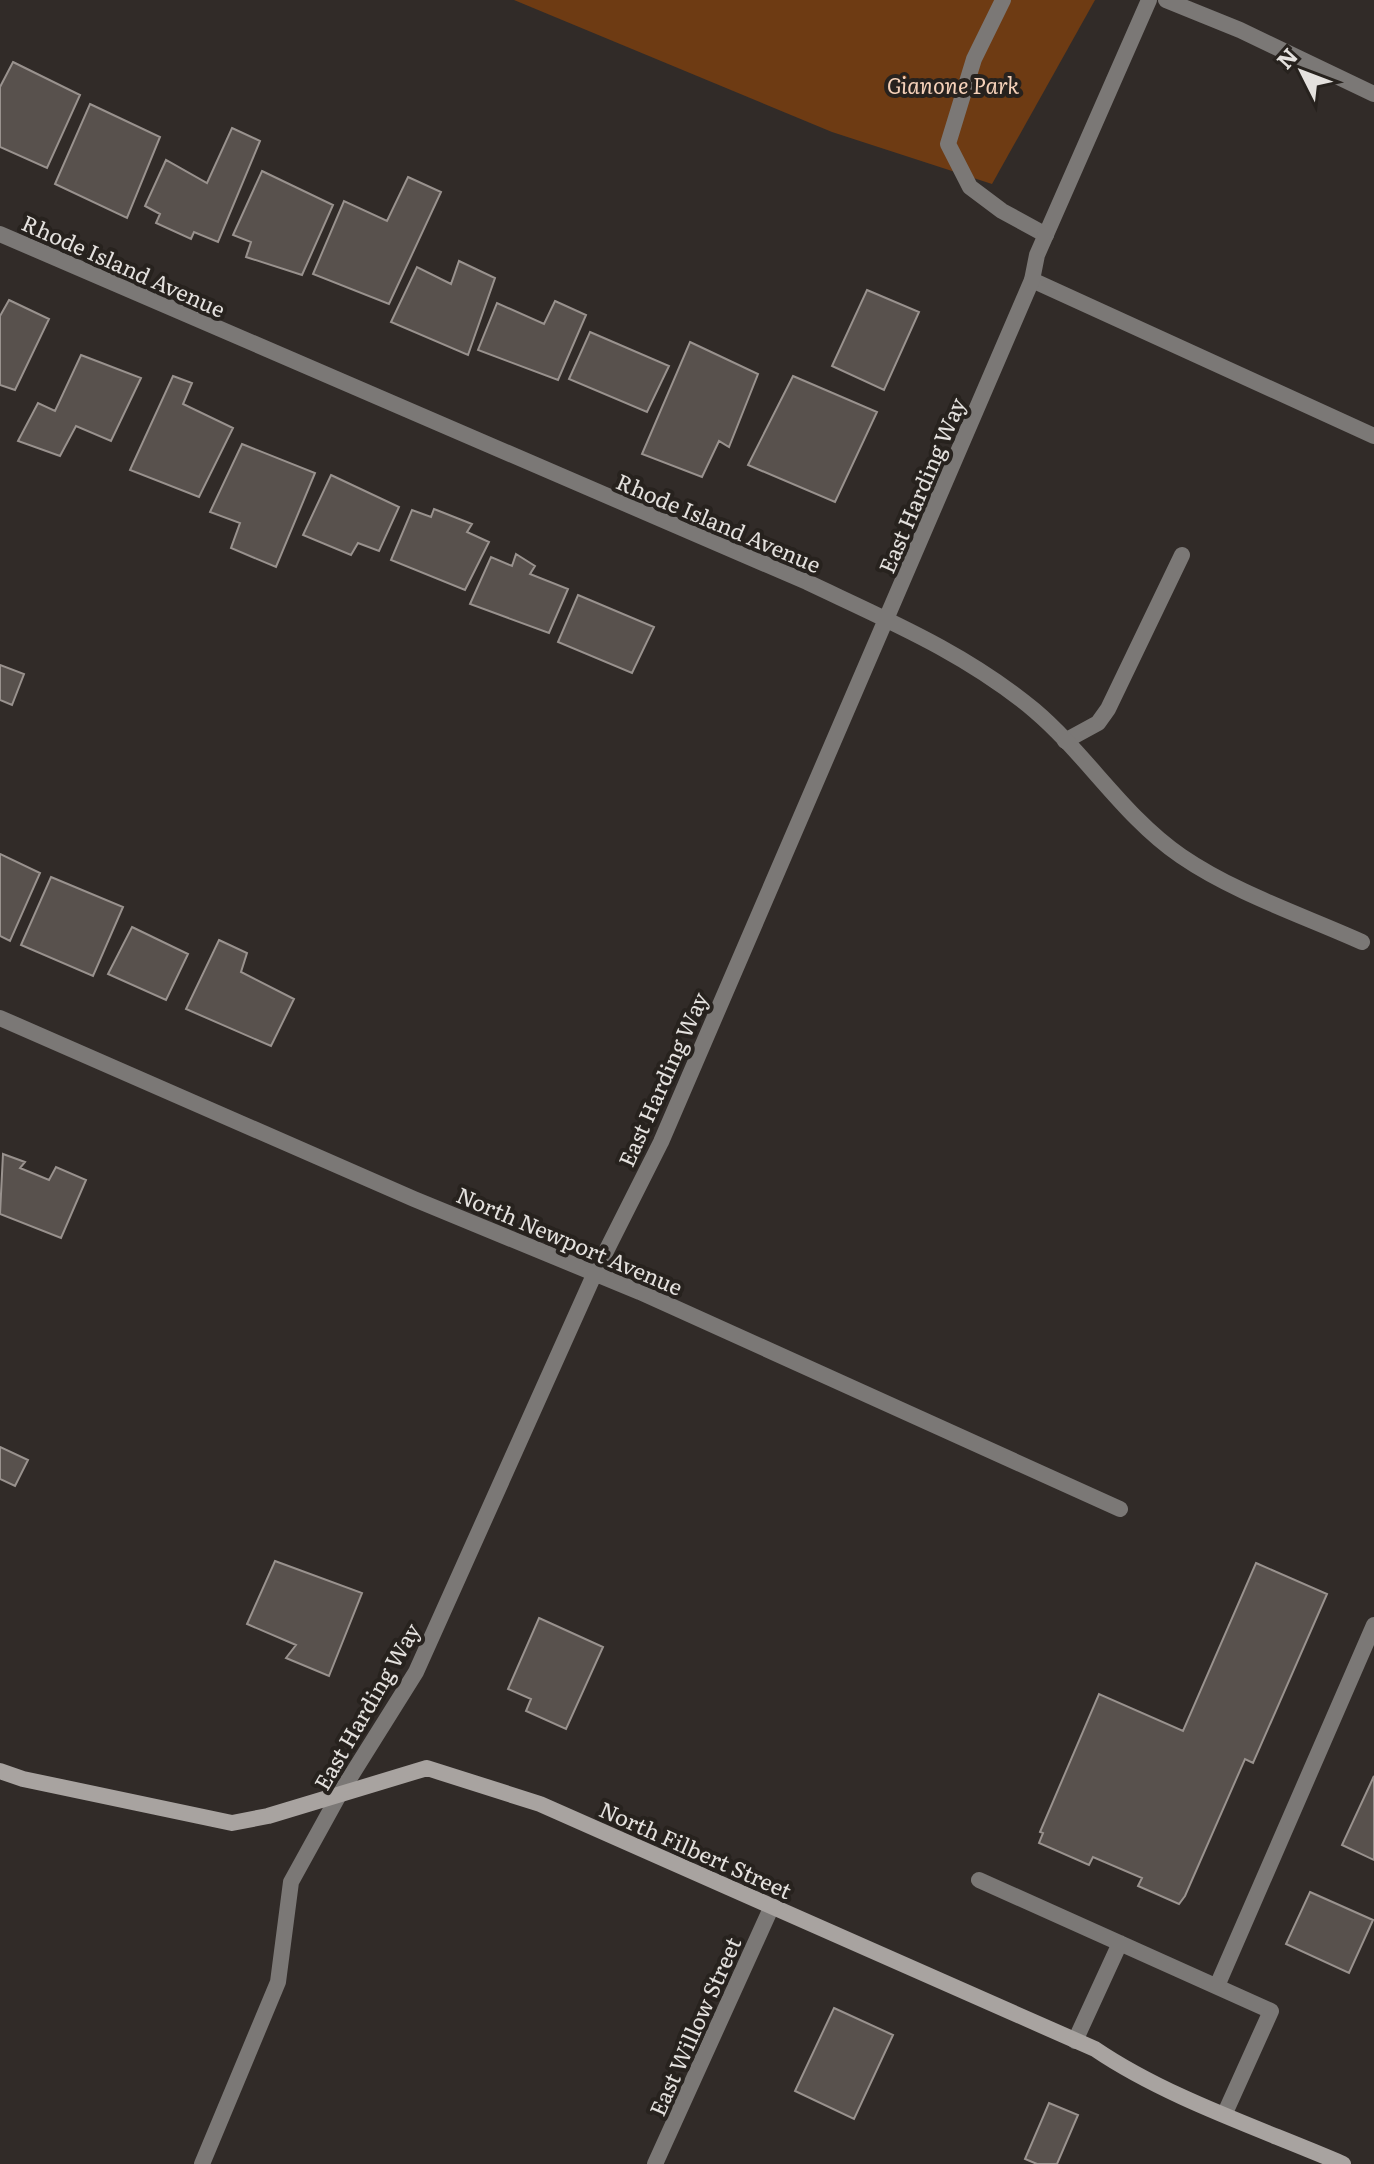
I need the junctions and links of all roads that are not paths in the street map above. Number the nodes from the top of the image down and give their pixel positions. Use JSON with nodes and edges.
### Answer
{"nodes":[{"id":1,"x":1003,"y":0,"type":"edge"},
{"id":2,"x":1149,"y":0,"type":"edge"},
{"id":3,"x":1166,"y":0,"type":"edge"},
{"id":4,"x":1374,"y":94,"type":"edge"},
{"id":5,"x":0,"y":234,"type":"edge"},
{"id":6,"x":1046,"y":235,"type":"junction"},
{"id":7,"x":1032,"y":280,"type":"junction"},
{"id":8,"x":1374,"y":436,"type":"edge"},
{"id":9,"x":1182,"y":555,"type":"dead end"},
{"id":10,"x":886,"y":620,"type":"junction"},
{"id":11,"x":1065,"y":741,"type":"junction"},
{"id":12,"x":1362,"y":942,"type":"dead end"},
{"id":13,"x":0,"y":1018,"type":"edge"},
{"id":14,"x":594,"y":1275,"type":"junction"},
{"id":15,"x":1120,"y":1509,"type":"dead end"},
{"id":16,"x":1374,"y":1625,"type":"edge"},
{"id":17,"x":0,"y":1771,"type":"edge"},
{"id":18,"x":339,"y":1795,"type":"junction"},
{"id":19,"x":979,"y":1880,"type":"dead end"},
{"id":20,"x":772,"y":1906,"type":"junction"},
{"id":21,"x":1120,"y":1943,"type":"junction"},
{"id":22,"x":1217,"y":1986,"type":"junction"},
{"id":23,"x":1075,"y":2041,"type":"junction"},
{"id":24,"x":1225,"y":2113,"type":"junction"},
{"id":25,"x":202,"y":2164,"type":"edge"},
{"id":26,"x":655,"y":2164,"type":"edge"},
{"id":27,"x":1343,"y":2164,"type":"edge"}],
"edges":[{"from":1,"to":6,"type":"street"},
{"from":2,"to":6,"type":"street","name":"East Harding Way"},
{"from":3,"to":4,"type":"street"},
{"from":5,"to":10,"type":"street","name":"Rhode Island Avenue"},
{"from":6,"to":7,"type":"street","name":"East Harding Way"},
{"from":7,"to":8,"type":"street"},
{"from":7,"to":10,"type":"street","name":"East Harding Way"},
{"from":9,"to":11,"type":"street"},
{"from":10,"to":11,"type":"street","name":"Rhode Island Avenue"},
{"from":10,"to":14,"type":"street","name":"East Harding Way"},
{"from":11,"to":12,"type":"street","name":"Rhode Island Avenue"},
{"from":13,"to":14,"type":"street","name":"North Newport Avenue"},
{"from":14,"to":15,"type":"street","name":"North Newport Avenue"},
{"from":14,"to":18,"type":"street","name":"East Harding Way"},
{"from":16,"to":22,"type":"street"},
{"from":17,"to":18,"type":"street","name":"North Filbert Street"},
{"from":18,"to":20,"type":"street","name":"North Filbert Street"},
{"from":18,"to":25,"type":"street","name":"East Harding Way"},
{"from":19,"to":21,"type":"street"},
{"from":20,"to":23,"type":"street","name":"North Filbert Street"},
{"from":20,"to":26,"type":"street","name":"East Willow Street"},
{"from":21,"to":22,"type":"street"},
{"from":21,"to":23,"type":"street"},
{"from":22,"to":24,"type":"street"},
{"from":23,"to":24,"type":"street","name":"North Filbert Street"},
{"from":24,"to":27,"type":"street","name":"North Filbert Street"}]}
